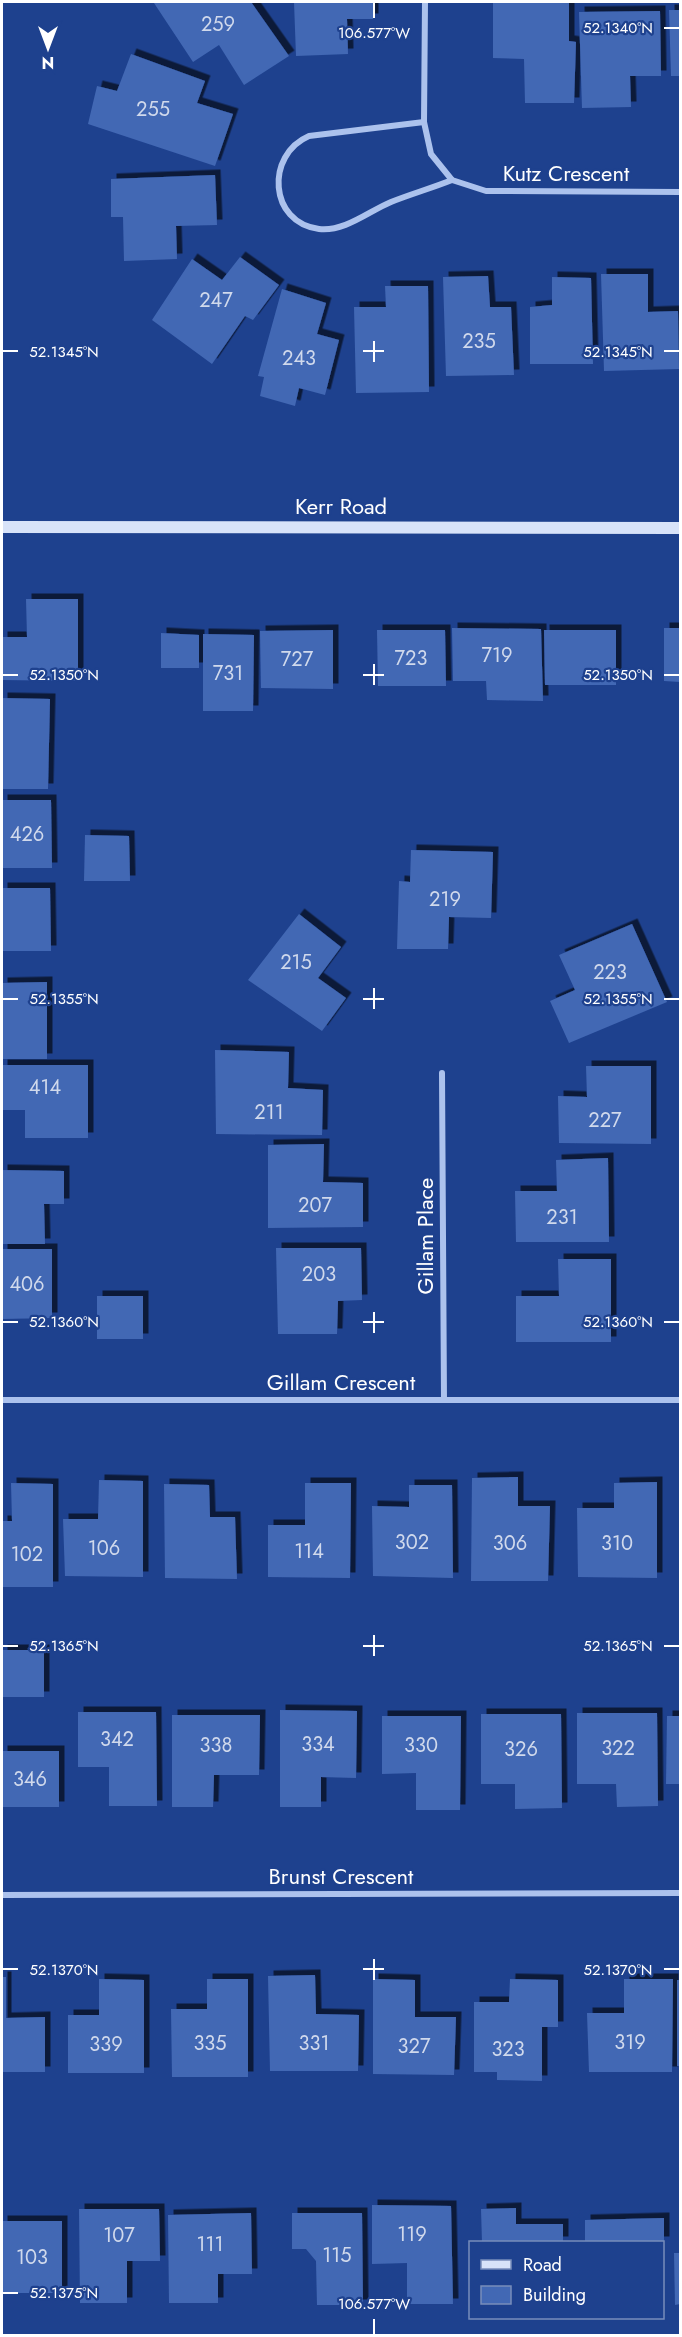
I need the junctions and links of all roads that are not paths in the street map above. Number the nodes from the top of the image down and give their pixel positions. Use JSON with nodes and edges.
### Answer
{"nodes":[{"id":1,"x":425,"y":2,"type":"edge"},
{"id":2,"x":424,"y":122,"type":"junction"},
{"id":3,"x":452,"y":180,"type":"junction"},
{"id":4,"x":681,"y":192,"type":"edge"},
{"id":5,"x":2,"y":527,"type":"edge"},
{"id":6,"x":681,"y":528,"type":"edge"},
{"id":7,"x":442,"y":1073,"type":"dead end"},
{"id":8,"x":2,"y":1400,"type":"edge"},
{"id":9,"x":444,"y":1400,"type":"junction"},
{"id":10,"x":681,"y":1400,"type":"edge"},
{"id":11,"x":681,"y":1893,"type":"edge"},
{"id":12,"x":2,"y":1895,"type":"edge"}],
"edges":[{"from":1,"to":2,"type":"street"},
{"from":2,"to":3,"type":"street"},
{"from":2,"to":3,"type":"street"},
{"from":3,"to":4,"type":"street","name":"Kutz Crescent"},
{"from":5,"to":6,"type":"street","name":"Kerr Road"},
{"from":7,"to":9,"type":"street","name":"Gillam Place"},
{"from":8,"to":9,"type":"street","name":"Gillam Crescent"},
{"from":9,"to":10,"type":"street","name":"Gillam Crescent"},
{"from":11,"to":12,"type":"street","name":"Brunst Crescent"}]}
